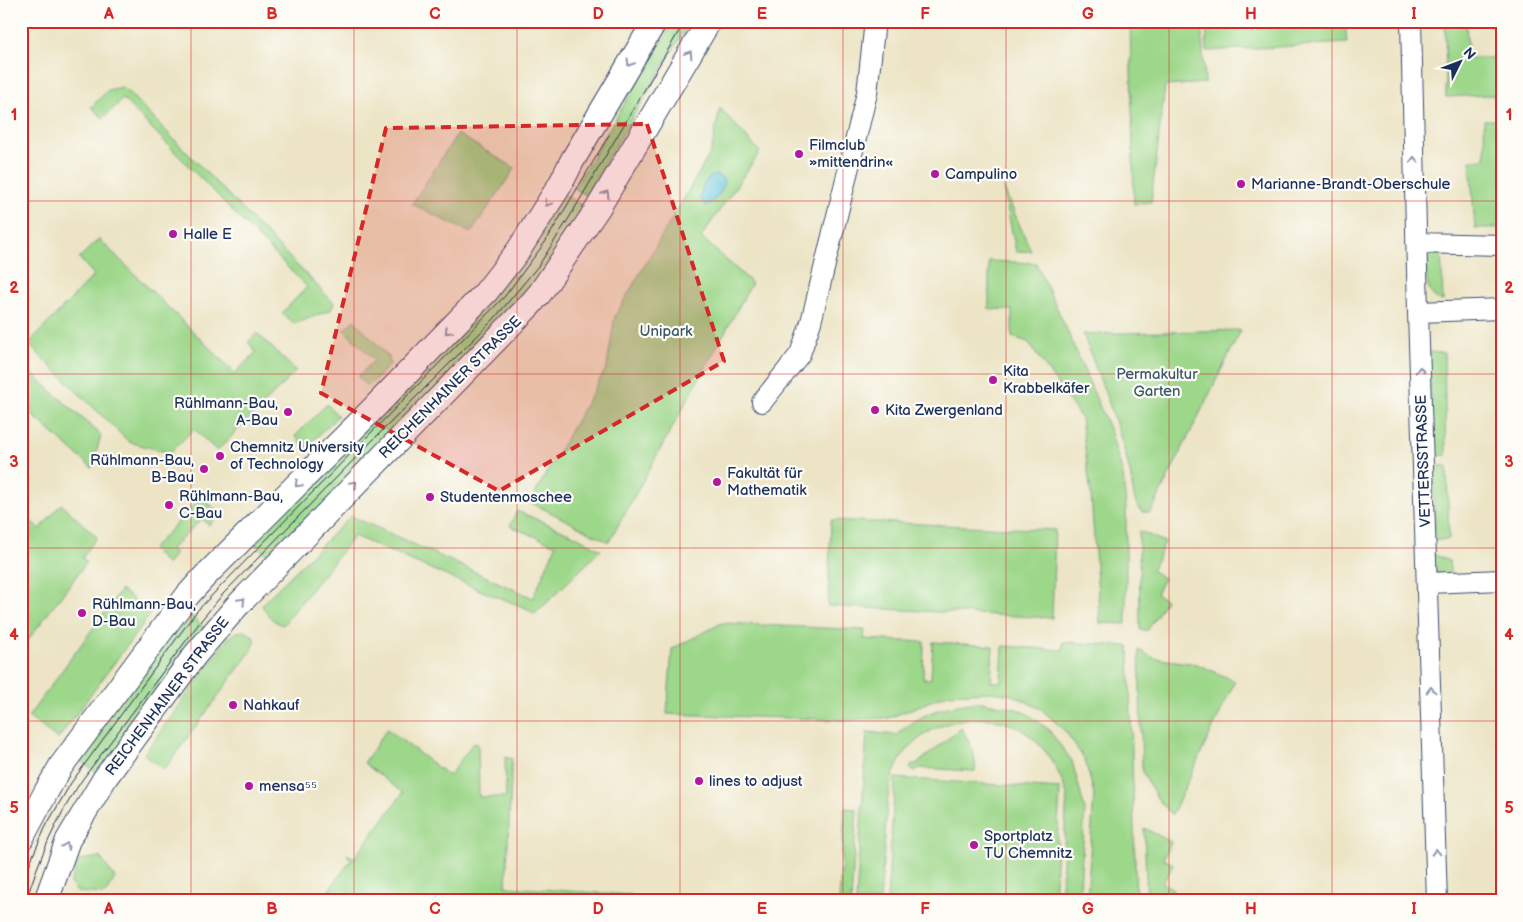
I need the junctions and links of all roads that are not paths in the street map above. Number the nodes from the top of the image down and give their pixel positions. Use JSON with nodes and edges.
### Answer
{"nodes":[{"id":1,"x":655,"y":21,"type":"edge"},
{"id":2,"x":709,"y":21,"type":"edge"},
{"id":3,"x":875,"y":21,"type":"edge"},
{"id":4,"x":1411,"y":21,"type":"edge"},
{"id":5,"x":1416,"y":243,"type":"junction"},
{"id":6,"x":1502,"y":245,"type":"edge"},
{"id":7,"x":1502,"y":309,"type":"edge"},
{"id":8,"x":1418,"y":312,"type":"junction"},
{"id":9,"x":762,"y":402,"type":"dead end"},
{"id":10,"x":1502,"y":580,"type":"edge"},
{"id":11,"x":1428,"y":582,"type":"junction"},
{"id":12,"x":21,"y":839,"type":"edge"},
{"id":13,"x":46,"y":901,"type":"edge"},
{"id":14,"x":1437,"y":901,"type":"edge"}],
"edges":[{"from":1,"to":12,"type":"street","one_way":true},
{"from":13,"to":2,"type":"street","name":"REICHENHAINER STRASSE","one_way":true},
{"from":3,"to":9,"type":"street"},
{"from":5,"to":4,"type":"street","name":"VETTERSSTRASSE","one_way":true},
{"from":5,"to":6,"type":"street"},
{"from":5,"to":8,"type":"street","name":"VETTERSSTRASSE"},
{"from":7,"to":8,"type":"street"},
{"from":11,"to":8,"type":"street","name":"VETTERSSTRASSE","one_way":true},
{"from":10,"to":11,"type":"street"},
{"from":14,"to":11,"type":"street","name":"VETTERSSTRASSE","one_way":true}]}
